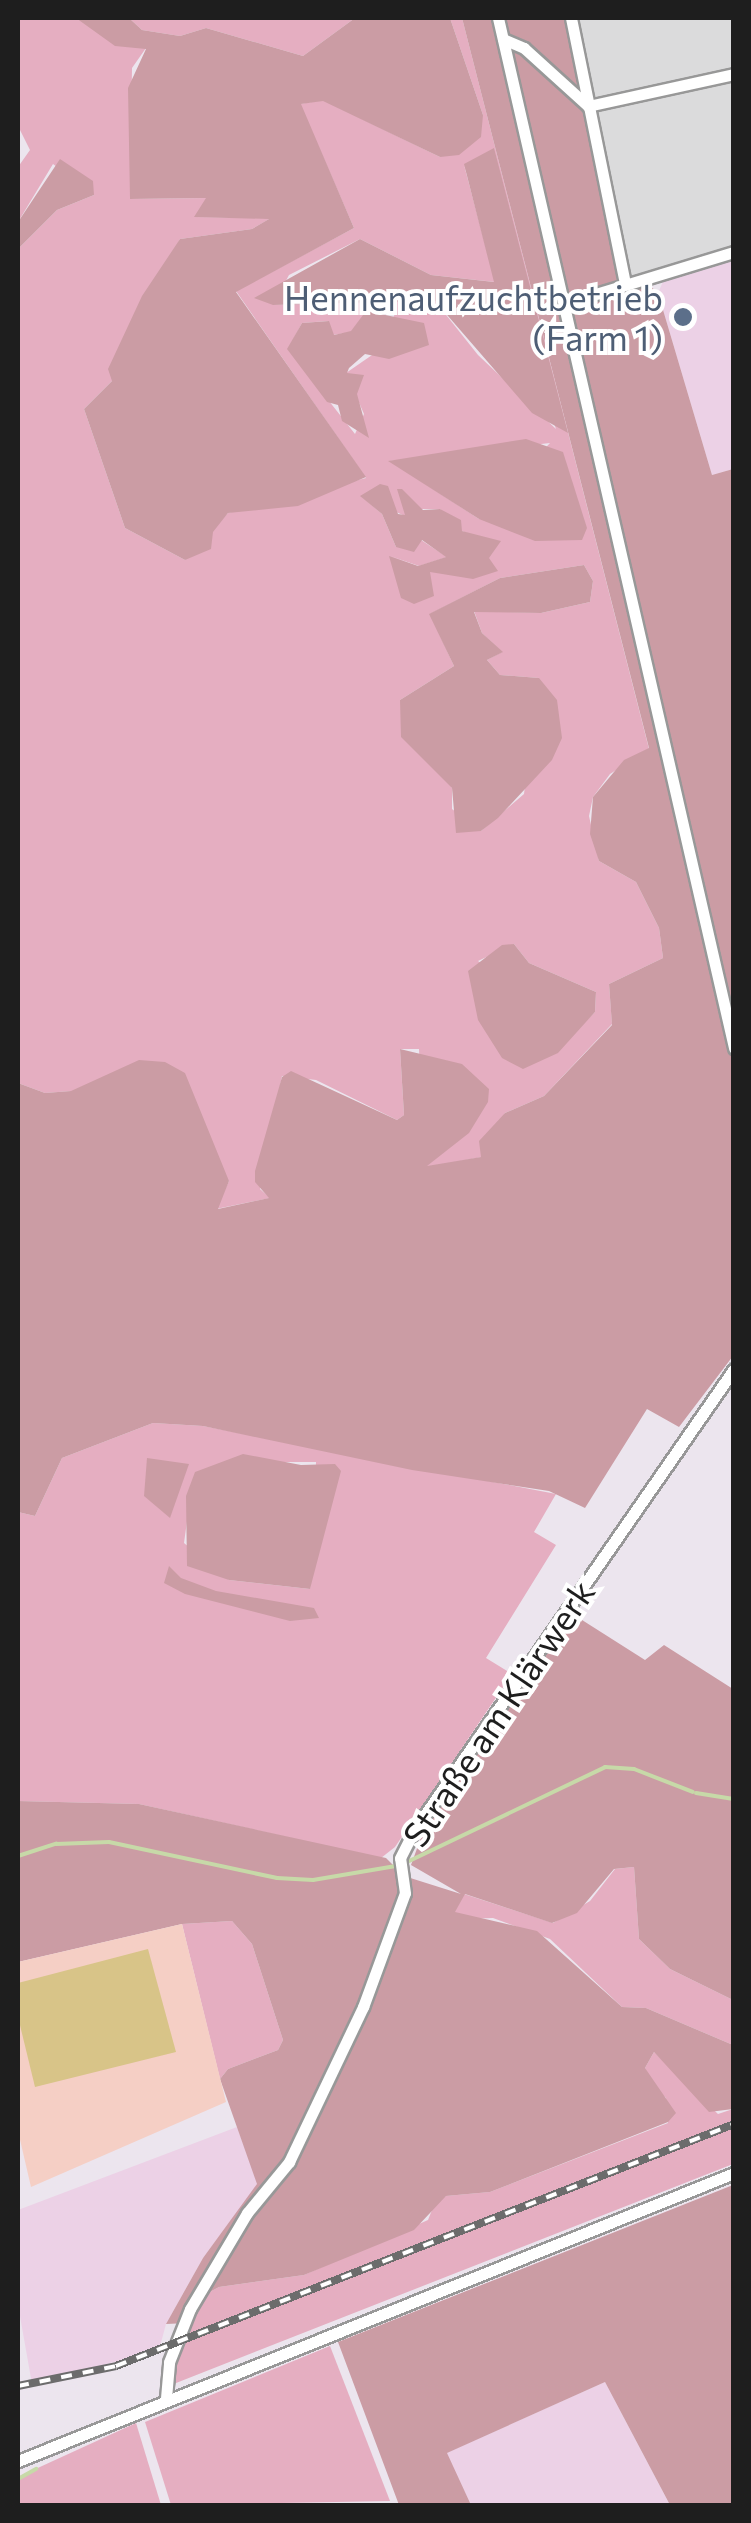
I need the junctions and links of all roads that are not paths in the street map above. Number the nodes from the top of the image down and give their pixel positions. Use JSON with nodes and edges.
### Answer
{"nodes":[{"id":1,"x":498,"y":18,"type":"edge"},
{"id":2,"x":571,"y":18,"type":"edge"},
{"id":3,"x":503,"y":39,"type":"junction"},
{"id":4,"x":734,"y":74,"type":"edge"},
{"id":5,"x":588,"y":106,"type":"junction"},
{"id":6,"x":734,"y":252,"type":"edge"},
{"id":7,"x":625,"y":284,"type":"junction"},
{"id":8,"x":566,"y":303,"type":"junction"},
{"id":9,"x":734,"y":1048,"type":"edge"},
{"id":10,"x":734,"y":1369,"type":"edge"},
{"id":11,"x":734,"y":2173,"type":"edge"},
{"id":12,"x":166,"y":2398,"type":"junction"},
{"id":13,"x":18,"y":2461,"type":"edge"}],
"edges":[{"from":1,"to":3,"type":"street"},
{"from":2,"to":5,"type":"street"},
{"from":3,"to":5,"type":"street"},
{"from":3,"to":8,"type":"street"},
{"from":4,"to":5,"type":"street"},
{"from":5,"to":7,"type":"street"},
{"from":6,"to":7,"type":"street"},
{"from":7,"to":8,"type":"street"},
{"from":8,"to":9,"type":"street"},
{"from":10,"to":12,"type":"street","name":"Straße am Klärwerk"},
{"from":11,"to":12,"type":"street"},
{"from":12,"to":13,"type":"street"}]}
